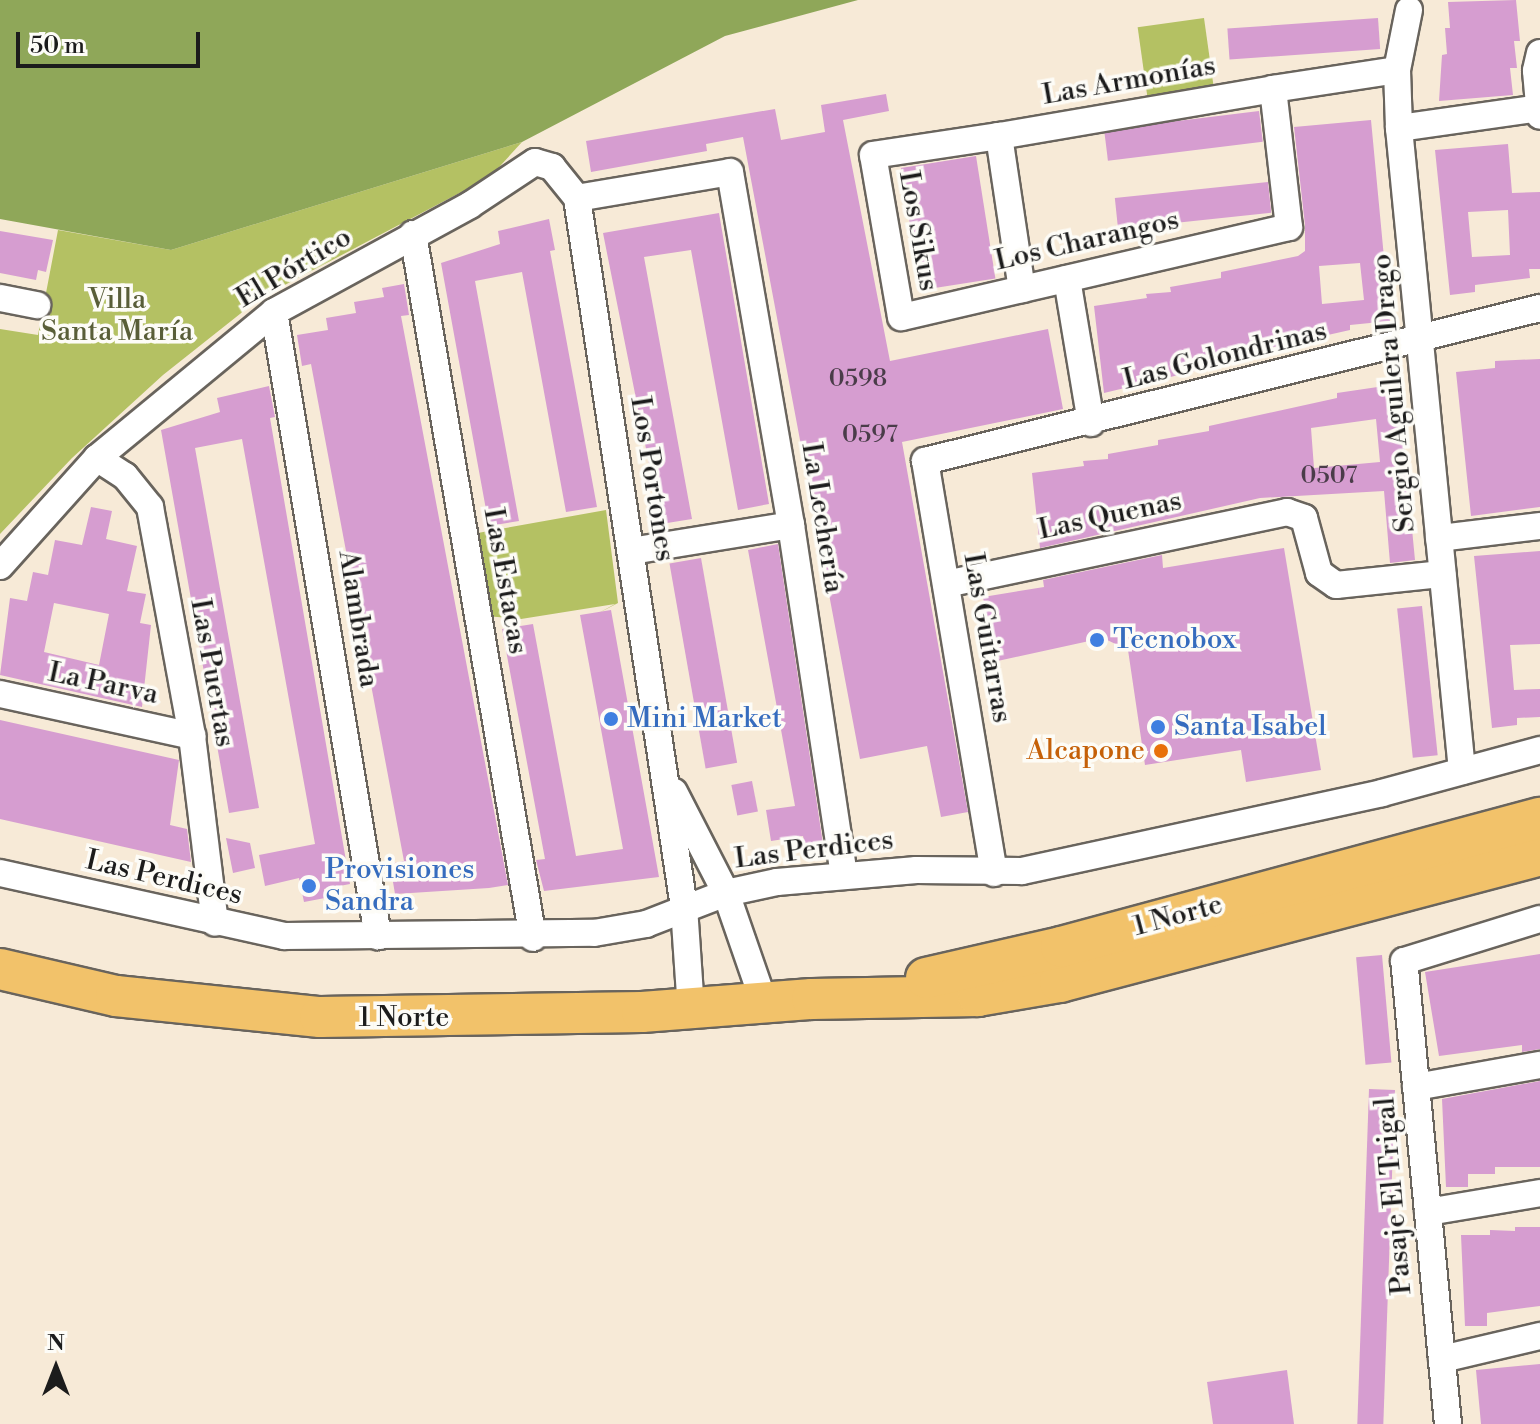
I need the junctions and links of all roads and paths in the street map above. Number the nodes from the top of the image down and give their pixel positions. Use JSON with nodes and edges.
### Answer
{"nodes":[{"id":1,"x":1409,"y":10,"type":"dead end"},
{"id":2,"x":1540,"y":53,"type":"edge"},
{"id":3,"x":1397,"y":70,"type":"junction"},
{"id":4,"x":1273,"y":89,"type":"junction"},
{"id":5,"x":1539,"y":108,"type":"edge"},
{"id":6,"x":1540,"y":116,"type":"edge"},
{"id":7,"x":1399,"y":128,"type":"junction"},
{"id":8,"x":999,"y":136,"type":"junction"},
{"id":9,"x":873,"y":155,"type":"joint"},
{"id":10,"x":577,"y":198,"type":"junction"},
{"id":11,"x":413,"y":234,"type":"junction"},
{"id":12,"x":1067,"y":279,"type":"junction"},
{"id":13,"x":1022,"y":289,"type":"junction"},
{"id":14,"x":0,"y":298,"type":"edge"},
{"id":15,"x":37,"y":305,"type":"dead end"},
{"id":16,"x":1540,"y":308,"type":"edge"},
{"id":17,"x":274,"y":312,"type":"junction"},
{"id":18,"x":901,"y":317,"type":"joint"},
{"id":19,"x":1423,"y":338,"type":"junction"},
{"id":20,"x":1091,"y":423,"type":"junction"},
{"id":21,"x":97,"y":458,"type":"junction"},
{"id":22,"x":925,"y":461,"type":"joint"},
{"id":23,"x":791,"y":525,"type":"junction"},
{"id":24,"x":1540,"y":526,"type":"edge"},
{"id":25,"x":1439,"y":538,"type":"junction"},
{"id":26,"x":631,"y":551,"type":"junction"},
{"id":27,"x":0,"y":566,"type":"edge"},
{"id":28,"x":1442,"y":574,"type":"junction"},
{"id":29,"x":946,"y":584,"type":"junction"},
{"id":30,"x":0,"y":694,"type":"edge"},
{"id":31,"x":192,"y":736,"type":"junction"},
{"id":32,"x":1540,"y":750,"type":"edge"},
{"id":33,"x":663,"y":771,"type":"junction"},
{"id":34,"x":1462,"y":771,"type":"junction"},
{"id":35,"x":1540,"y":818,"type":"edge"},
{"id":36,"x":1540,"y":855,"type":"edge"},
{"id":37,"x":0,"y":873,"type":"edge"},
{"id":38,"x":994,"y":873,"type":"junction"},
{"id":39,"x":844,"y":875,"type":"junction"},
{"id":40,"x":726,"y":893,"type":"junction"},
{"id":41,"x":684,"y":907,"type":"junction"},
{"id":42,"x":1540,"y":919,"type":"edge"},
{"id":43,"x":215,"y":923,"type":"junction"},
{"id":44,"x":378,"y":936,"type":"junction"},
{"id":45,"x":533,"y":938,"type":"junction"},
{"id":46,"x":0,"y":969,"type":"edge"},
{"id":47,"x":812,"y":999,"type":"junction"},
{"id":48,"x":764,"y":1003,"type":"junction"},
{"id":49,"x":691,"y":1009,"type":"junction"},
{"id":50,"x":1540,"y":1065,"type":"edge"},
{"id":51,"x":1416,"y":1087,"type":"junction"},
{"id":52,"x":1540,"y":1193,"type":"edge"},
{"id":53,"x":1428,"y":1212,"type":"junction"},
{"id":54,"x":1540,"y":1336,"type":"edge"},
{"id":55,"x":1442,"y":1359,"type":"junction"},
{"id":56,"x":1448,"y":1424,"type":"edge"}],
"edges":[{"from":1,"to":3,"type":"street","name":"Sergio Aguilera Drago"},
{"from":2,"to":5,"type":"street"},
{"from":3,"to":4,"type":"street","name":"Las Armonías"},
{"from":3,"to":7,"type":"street","name":"Sergio Aguilera Drago"},
{"from":4,"to":8,"type":"street","name":"Las Armonías"},
{"from":4,"to":12,"type":"street","name":"Los Charangos"},
{"from":5,"to":6,"type":"street"},
{"from":5,"to":7,"type":"street"},
{"from":7,"to":19,"type":"street","name":"Sergio Aguilera Drago"},
{"from":8,"to":9,"type":"street","name":"Las Armonías"},
{"from":8,"to":13,"type":"street"},
{"from":9,"to":18,"type":"street","name":"Los Sikus"},
{"from":10,"to":11,"type":"street","name":"El Pórtico"},
{"from":10,"to":23,"type":"street","name":"La Lechería"},
{"from":10,"to":26,"type":"street","name":"Los Portones"},
{"from":11,"to":17,"type":"street","name":"El Pórtico"},
{"from":11,"to":45,"type":"street","name":"Las Estacas"},
{"from":12,"to":13,"type":"street","name":"Los Charangos"},
{"from":12,"to":20,"type":"street"},
{"from":13,"to":18,"type":"street","name":"Los Charangos"},
{"from":14,"to":15,"type":"street"},
{"from":16,"to":19,"type":"street","name":"Las Golondrinas"},
{"from":17,"to":21,"type":"street","name":"El Pórtico"},
{"from":17,"to":44,"type":"street","name":"Alambrada"},
{"from":19,"to":20,"type":"street","name":"Las Golondrinas"},
{"from":19,"to":25,"type":"street","name":"Sergio Aguilera Drago"},
{"from":20,"to":22,"type":"street","name":"Las Golondrinas"},
{"from":21,"to":27,"type":"street","name":"El Pórtico"},
{"from":21,"to":31,"type":"street","name":"Las Puertas"},
{"from":22,"to":29,"type":"street","name":"Las Guitarras"},
{"from":23,"to":26,"type":"street"},
{"from":23,"to":39,"type":"street","name":"La Lechería"},
{"from":24,"to":25,"type":"street"},
{"from":25,"to":28,"type":"street","name":"Sergio Aguilera Drago"},
{"from":26,"to":33,"type":"street","name":"Los Portones"},
{"from":28,"to":29,"type":"street","name":"Las Quenas"},
{"from":28,"to":34,"type":"street","name":"Sergio Aguilera Drago"},
{"from":29,"to":38,"type":"street","name":"Las Guitarras"},
{"from":30,"to":31,"type":"street","name":"La Parva"},
{"from":31,"to":43,"type":"street","name":"Las Puertas"},
{"from":32,"to":34,"type":"street","name":"Las Perdices"},
{"from":33,"to":40,"type":"street","name":"Los Portones"},
{"from":33,"to":41,"type":"street","name":"Los Portones"},
{"from":34,"to":38,"type":"street","name":"Las Perdices"},
{"from":35,"to":47,"type":"main road","name":"1 Norte"},
{"from":36,"to":47,"type":"main road","name":"1 Norte"},
{"from":37,"to":43,"type":"street","name":"Las Perdices"},
{"from":38,"to":39,"type":"street","name":"Las Perdices"},
{"from":39,"to":40,"type":"street","name":"Las Perdices"},
{"from":40,"to":41,"type":"street","name":"Las Perdices"},
{"from":40,"to":48,"type":"street","name":"Los Portones"},
{"from":41,"to":45,"type":"street","name":"Las Perdices"},
{"from":41,"to":49,"type":"street","name":"Los Portones"},
{"from":42,"to":51,"type":"street","name":"Pasaje El Trigal"},
{"from":43,"to":44,"type":"street","name":"Las Perdices"},
{"from":44,"to":45,"type":"street","name":"Las Perdices"},
{"from":46,"to":49,"type":"main road","name":"1 Norte"},
{"from":47,"to":48,"type":"main road","name":"1 Norte"},
{"from":48,"to":49,"type":"main road","name":"1 Norte"},
{"from":50,"to":51,"type":"street"},
{"from":51,"to":53,"type":"street","name":"Pasaje El Trigal"},
{"from":52,"to":53,"type":"street"},
{"from":53,"to":55,"type":"street","name":"Pasaje El Trigal"},
{"from":54,"to":55,"type":"street"},
{"from":55,"to":56,"type":"street","name":"Pasaje El Trigal"}]}
